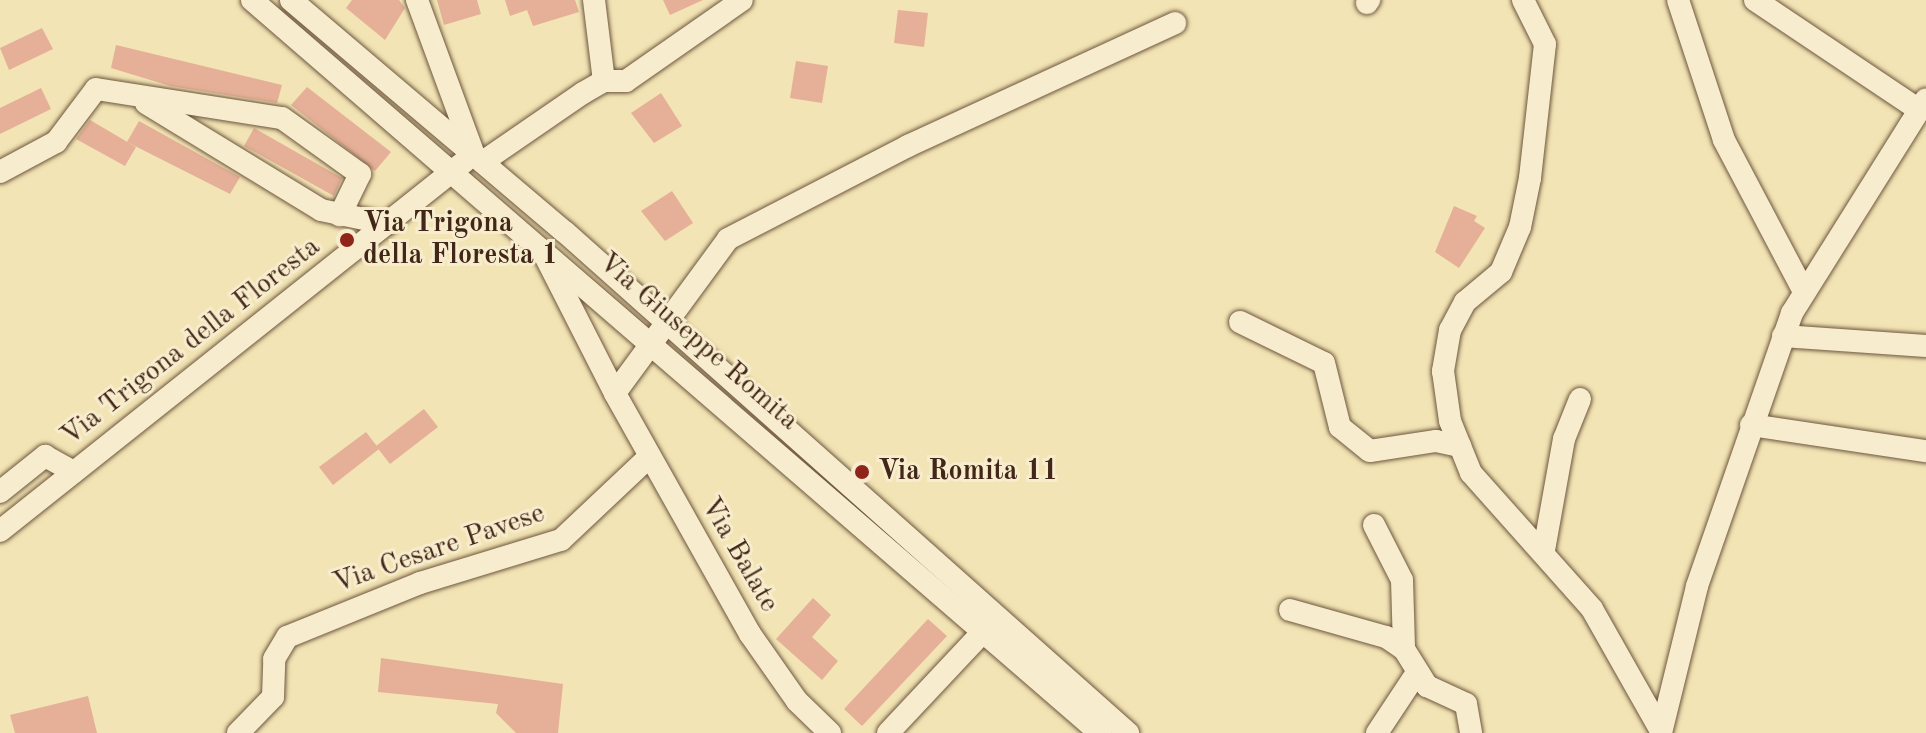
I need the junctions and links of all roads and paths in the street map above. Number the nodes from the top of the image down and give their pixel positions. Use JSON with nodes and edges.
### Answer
{"nodes":[{"id":1,"x":252,"y":0,"type":"edge"},
{"id":2,"x":291,"y":0,"type":"edge"},
{"id":3,"x":417,"y":0,"type":"edge"},
{"id":4,"x":594,"y":0,"type":"edge"},
{"id":5,"x":742,"y":0,"type":"edge"},
{"id":6,"x":1523,"y":0,"type":"edge"},
{"id":7,"x":1678,"y":0,"type":"edge"},
{"id":8,"x":1755,"y":0,"type":"edge"},
{"id":9,"x":1175,"y":23,"type":"dead end"},
{"id":10,"x":604,"y":81,"type":"junction"},
{"id":11,"x":138,"y":98,"type":"junction"},
{"id":12,"x":1922,"y":104,"type":"edge"},
{"id":13,"x":478,"y":157,"type":"junction"},
{"id":14,"x":456,"y":170,"type":"junction"},
{"id":15,"x":0,"y":172,"type":"edge"},
{"id":16,"x":340,"y":215,"type":"junction"},
{"id":17,"x":388,"y":224,"type":"junction"},
{"id":18,"x":556,"y":224,"type":"junction"},
{"id":19,"x":539,"y":243,"type":"junction"},
{"id":20,"x":1804,"y":292,"type":"junction"},
{"id":21,"x":667,"y":321,"type":"junction"},
{"id":22,"x":1240,"y":322,"type":"dead end"},
{"id":23,"x":1783,"y":336,"type":"junction"},
{"id":24,"x":652,"y":341,"type":"junction"},
{"id":25,"x":1926,"y":346,"type":"edge"},
{"id":26,"x":615,"y":393,"type":"junction"},
{"id":27,"x":1580,"y":399,"type":"dead end"},
{"id":28,"x":1751,"y":425,"type":"junction"},
{"id":29,"x":1460,"y":446,"type":"junction"},
{"id":30,"x":1926,"y":451,"type":"edge"},
{"id":31,"x":650,"y":456,"type":"junction"},
{"id":32,"x":74,"y":472,"type":"junction"},
{"id":33,"x":0,"y":492,"type":"edge"},
{"id":34,"x":1374,"y":525,"type":"dead end"},
{"id":35,"x":0,"y":531,"type":"edge"},
{"id":36,"x":1544,"y":550,"type":"junction"},
{"id":37,"x":926,"y":566,"type":"junction"},
{"id":38,"x":1290,"y":610,"type":"dead end"},
{"id":39,"x":991,"y":623,"type":"junction"},
{"id":40,"x":1404,"y":649,"type":"junction"},
{"id":41,"x":1416,"y":674,"type":"junction"},
{"id":42,"x":1661,"y":732,"type":"edge"},
{"id":43,"x":238,"y":733,"type":"edge"},
{"id":44,"x":830,"y":733,"type":"edge"},
{"id":45,"x":888,"y":733,"type":"edge"},
{"id":46,"x":1100,"y":733,"type":"edge"},
{"id":47,"x":1128,"y":733,"type":"edge"},
{"id":48,"x":1377,"y":733,"type":"edge"},
{"id":49,"x":1471,"y":733,"type":"edge"}],
"edges":[{"from":1,"to":14,"type":"street","name":"Via Giuseppe Romita"},
{"from":2,"to":13,"type":"street","name":"Via Giuseppe Romita"},
{"from":3,"to":13,"type":"street"},
{"from":4,"to":10,"type":"street"},
{"from":5,"to":10,"type":"street","name":"Via Trigona della Floresta"},
{"from":6,"to":29,"type":"street"},
{"from":7,"to":20,"type":"street"},
{"from":8,"to":12,"type":"street"},
{"from":9,"to":21,"type":"street"},
{"from":10,"to":13,"type":"street","name":"Via Trigona della Floresta"},
{"from":11,"to":15,"type":"street"},
{"from":11,"to":16,"type":"street"},
{"from":11,"to":16,"type":"street"},
{"from":12,"to":20,"type":"street"},
{"from":13,"to":14,"type":"street","name":"Via Trigona della Floresta"},
{"from":13,"to":18,"type":"street","name":"Via Giuseppe Romita"},
{"from":14,"to":17,"type":"street","name":"Via Trigona della Floresta"},
{"from":14,"to":19,"type":"street","name":"Via Giuseppe Romita"},
{"from":16,"to":17,"type":"street"},
{"from":17,"to":32,"type":"street","name":"Via Trigona della Floresta"},
{"from":18,"to":19,"type":"street"},
{"from":18,"to":21,"type":"street","name":"Via Giuseppe Romita"},
{"from":19,"to":24,"type":"street","name":"Via Giuseppe Romita"},
{"from":19,"to":26,"type":"street","name":"Via Balate"},
{"from":20,"to":23,"type":"street"},
{"from":21,"to":24,"type":"street"},
{"from":21,"to":37,"type":"street","name":"Via Giuseppe Romita"},
{"from":22,"to":29,"type":"street"},
{"from":23,"to":25,"type":"street"},
{"from":23,"to":28,"type":"street"},
{"from":24,"to":26,"type":"street"},
{"from":24,"to":37,"type":"street","name":"Via Giuseppe Romita"},
{"from":26,"to":31,"type":"street","name":"Via Balate"},
{"from":27,"to":36,"type":"street"},
{"from":28,"to":30,"type":"street"},
{"from":28,"to":42,"type":"street"},
{"from":29,"to":36,"type":"street"},
{"from":31,"to":43,"type":"street","name":"Via Cesare Pavese"},
{"from":31,"to":44,"type":"street","name":"Via Balate"},
{"from":32,"to":33,"type":"street"},
{"from":32,"to":35,"type":"street","name":"Via Trigona della Floresta"},
{"from":34,"to":40,"type":"street"},
{"from":36,"to":42,"type":"street"},
{"from":37,"to":39,"type":"street","name":"Via Giuseppe Romita"},
{"from":38,"to":40,"type":"street"},
{"from":39,"to":45,"type":"street"},
{"from":39,"to":46,"type":"street","name":"Via Giuseppe Romita"},
{"from":39,"to":47,"type":"street","name":"Via Giuseppe Romita"},
{"from":40,"to":41,"type":"street"},
{"from":41,"to":48,"type":"street"},
{"from":41,"to":49,"type":"street"}]}
